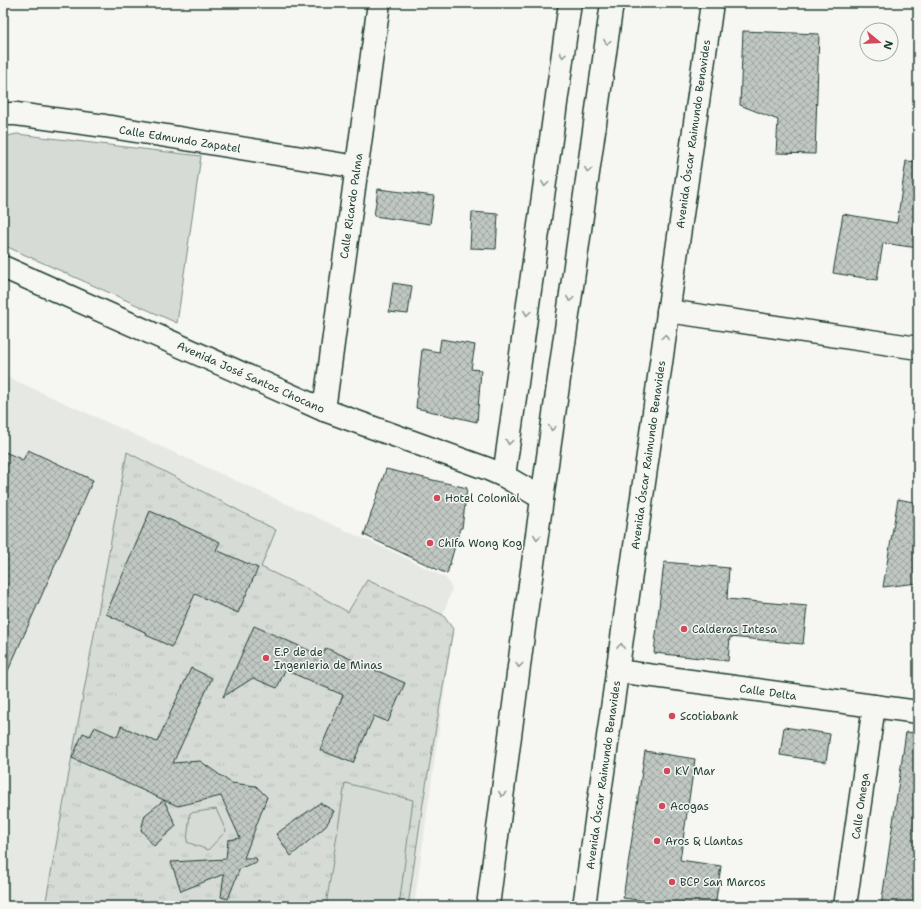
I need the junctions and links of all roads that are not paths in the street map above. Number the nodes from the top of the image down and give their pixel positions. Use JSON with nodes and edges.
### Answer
{"nodes":[{"id":1,"x":379,"y":3,"type":"edge"},
{"id":2,"x":570,"y":3,"type":"edge"},
{"id":3,"x":612,"y":3,"type":"edge"},
{"id":4,"x":712,"y":3,"type":"edge"},
{"id":5,"x":3,"y":114,"type":"edge"},
{"id":6,"x":357,"y":167,"type":"junction"},
{"id":7,"x":3,"y":266,"type":"edge"},
{"id":8,"x":668,"y":311,"type":"junction"},
{"id":9,"x":918,"y":348,"type":"edge"},
{"id":10,"x":324,"y":410,"type":"junction"},
{"id":11,"x":504,"y":476,"type":"junction"},
{"id":12,"x":542,"y":498,"type":"junction"},
{"id":13,"x":617,"y":671,"type":"junction"},
{"id":14,"x":874,"y":706,"type":"junction"},
{"id":15,"x":918,"y":712,"type":"edge"},
{"id":16,"x":488,"y":906,"type":"edge"},
{"id":17,"x":584,"y":906,"type":"edge"},
{"id":18,"x":845,"y":906,"type":"edge"}],
"edges":[{"from":1,"to":6,"type":"main road","name":"Calle Ricardo Palma"},
{"from":2,"to":11,"type":"main road","one_way":true},
{"from":3,"to":12,"type":"main road","one_way":true},
{"from":4,"to":8,"type":"main road","name":"Avenida Óscar Raimundo Benavides"},
{"from":5,"to":6,"type":"main road","name":"Calle Edmundo Zapatel"},
{"from":6,"to":10,"type":"main road","name":"Calle Ricardo Palma"},
{"from":7,"to":10,"type":"main road","name":"Avenida José Santos Chocano"},
{"from":8,"to":9,"type":"main road"},
{"from":13,"to":8,"type":"main road","name":"Avenida Óscar Raimundo Benavides","one_way":true},
{"from":10,"to":11,"type":"main road","name":"Avenida José Santos Chocano"},
{"from":11,"to":12,"type":"main road"},
{"from":12,"to":16,"type":"main road","one_way":true},
{"from":13,"to":14,"type":"main road","name":"Calle Delta"},
{"from":13,"to":17,"type":"main road","name":"Avenida Óscar Raimundo Benavides"},
{"from":14,"to":15,"type":"main road","name":"Calle Delta"},
{"from":14,"to":18,"type":"main road","name":"Calle Omega"}]}
